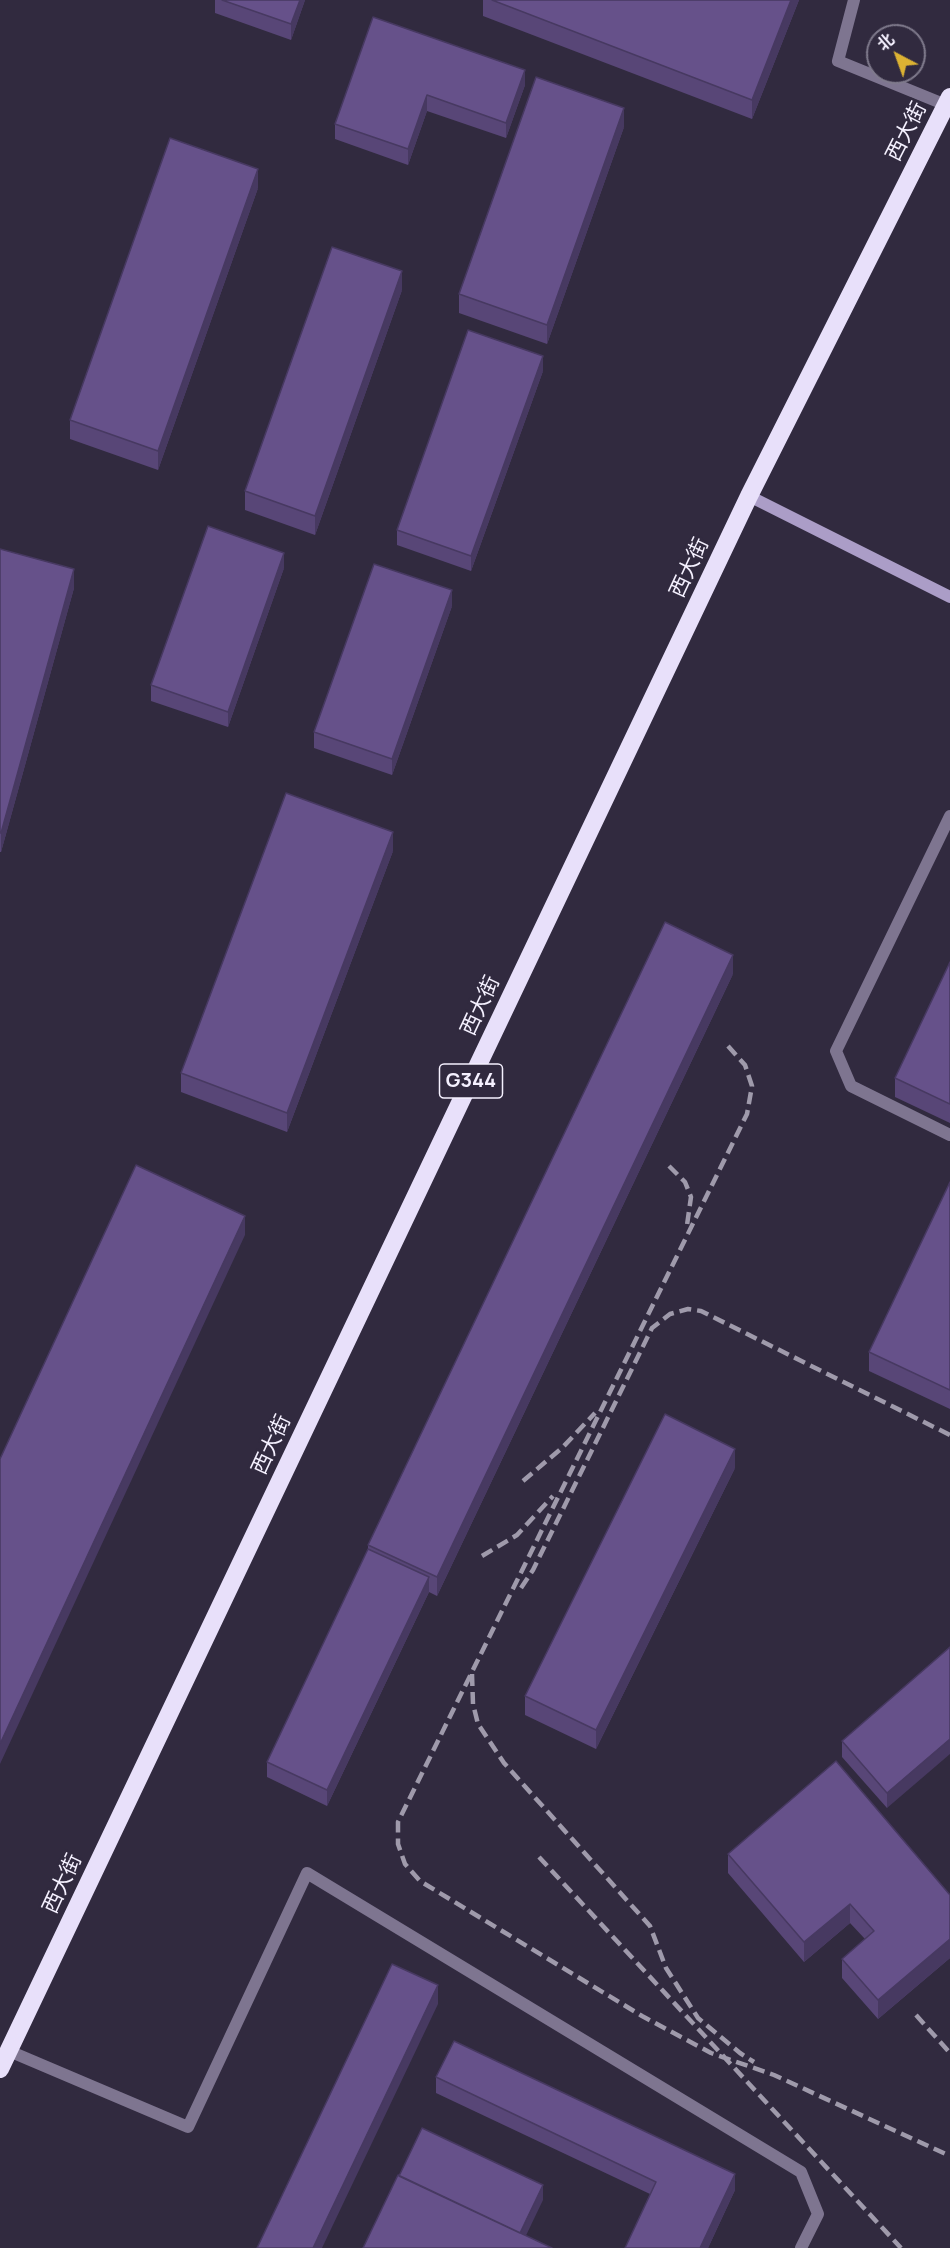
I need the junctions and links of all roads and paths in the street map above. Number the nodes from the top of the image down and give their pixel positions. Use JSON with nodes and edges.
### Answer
{"nodes":[{"id":1,"x":854,"y":0,"type":"edge"},
{"id":2,"x":948,"y":101,"type":"edge"},
{"id":3,"x":749,"y":496,"type":"junction"},
{"id":4,"x":950,"y":597,"type":"edge"},
{"id":5,"x":950,"y":816,"type":"edge"},
{"id":6,"x":950,"y":1135,"type":"edge"},
{"id":7,"x":9,"y":2051,"type":"junction"},
{"id":8,"x":0,"y":2069,"type":"edge"},
{"id":9,"x":801,"y":2248,"type":"edge"}],
"edges":[{"from":1,"to":2,"type":"street"},
{"from":2,"to":3,"type":"highway","name":"西大街","number":"G344"},
{"from":3,"to":4,"type":"street"},
{"from":3,"to":7,"type":"highway","name":"西大街","number":"G344"},
{"from":5,"to":6,"type":"street"},
{"from":7,"to":8,"type":"highway","name":"西大街","number":"G344"},
{"from":7,"to":9,"type":"street"}]}
